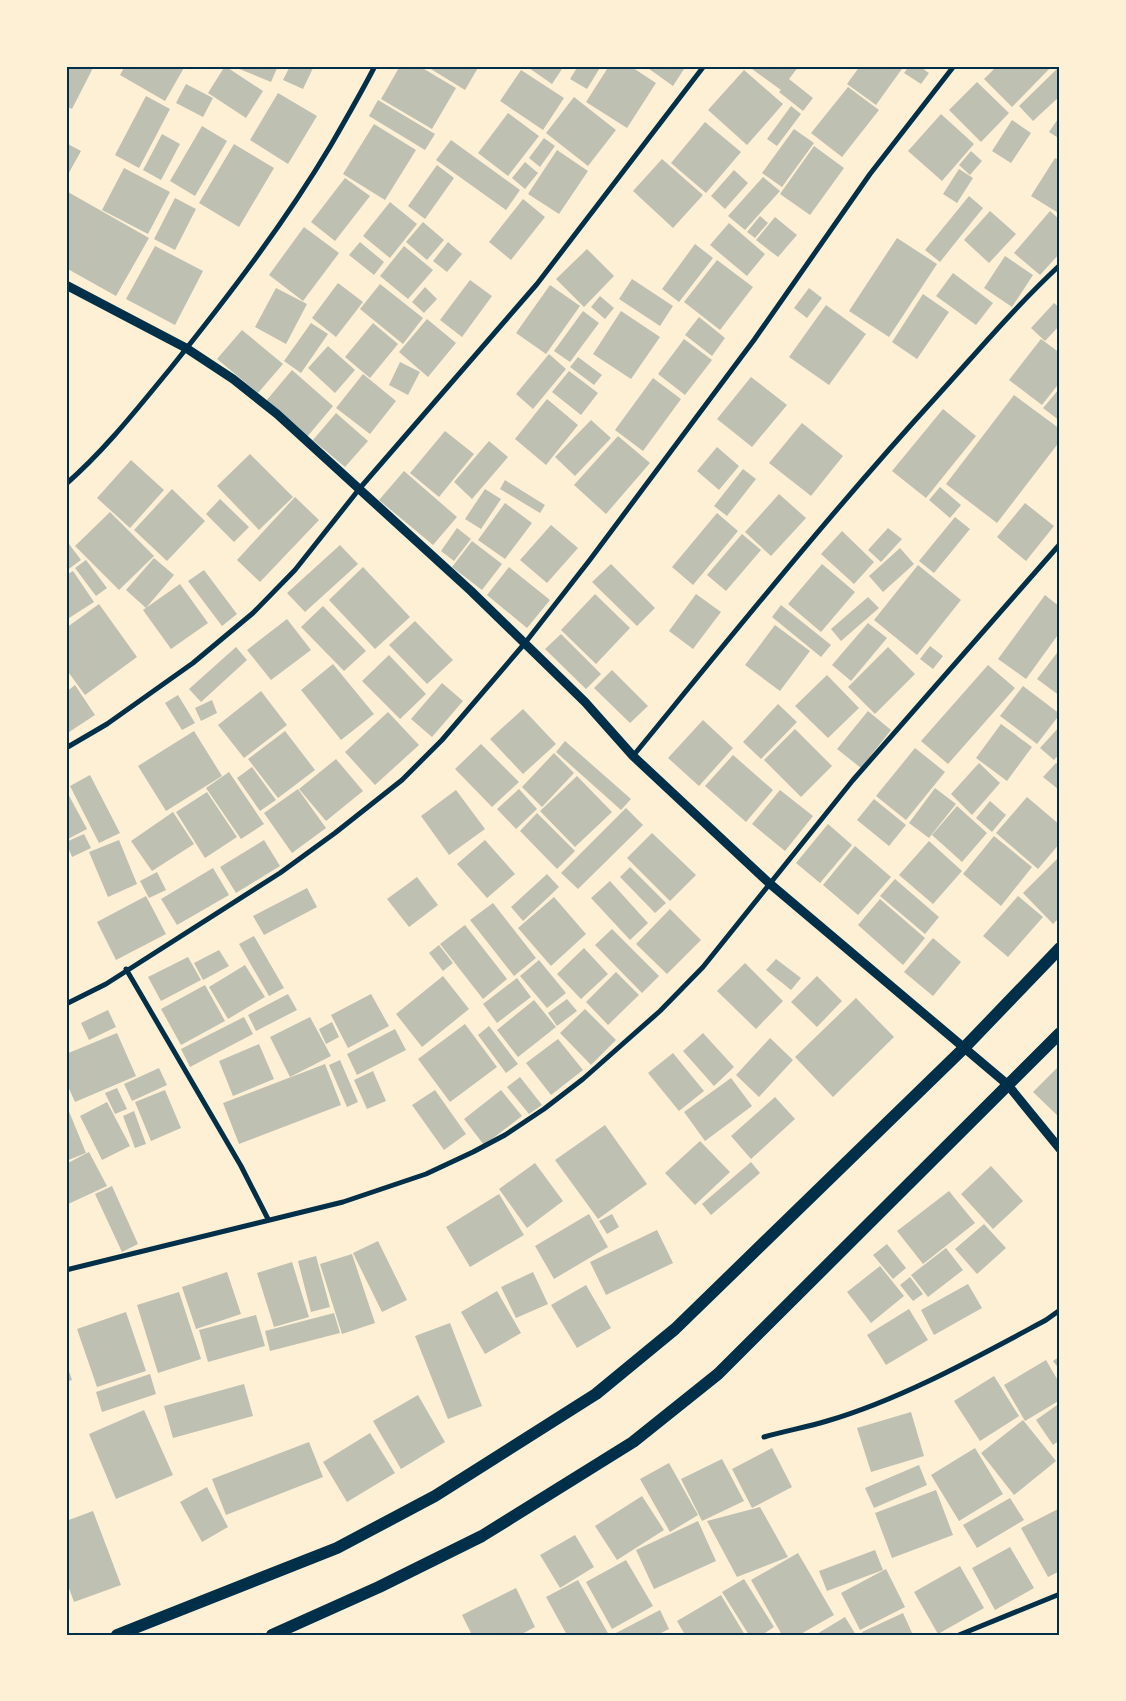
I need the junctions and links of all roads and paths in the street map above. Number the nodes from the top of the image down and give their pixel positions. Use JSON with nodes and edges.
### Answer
{"nodes":[{"id":1,"x":375,"y":66,"type":"edge"},
{"id":2,"x":704,"y":66,"type":"edge"},
{"id":3,"x":954,"y":66,"type":"edge"},
{"id":4,"x":1060,"y":265,"type":"edge"},
{"id":5,"x":66,"y":285,"type":"edge"},
{"id":6,"x":186,"y":348,"type":"junction"},
{"id":7,"x":66,"y":484,"type":"edge"},
{"id":8,"x":360,"y":488,"type":"junction"},
{"id":9,"x":1060,"y":544,"type":"edge"},
{"id":10,"x":525,"y":643,"type":"junction"},
{"id":11,"x":66,"y":748,"type":"edge"},
{"id":12,"x":633,"y":756,"type":"junction"},
{"id":13,"x":769,"y":883,"type":"junction"},
{"id":14,"x":1060,"y":948,"type":"edge"},
{"id":15,"x":126,"y":969,"type":"junction"},
{"id":16,"x":66,"y":1004,"type":"edge"},
{"id":17,"x":1060,"y":1033,"type":"edge"},
{"id":18,"x":963,"y":1049,"type":"junction"},
{"id":19,"x":1007,"y":1084,"type":"junction"},
{"id":20,"x":1060,"y":1149,"type":"edge"},
{"id":21,"x":268,"y":1219,"type":"junction"},
{"id":22,"x":66,"y":1270,"type":"edge"},
{"id":23,"x":1060,"y":1310,"type":"edge"},
{"id":24,"x":764,"y":1436,"type":"dead end"},
{"id":25,"x":1060,"y":1594,"type":"edge"},
{"id":26,"x":117,"y":1635,"type":"edge"},
{"id":27,"x":272,"y":1635,"type":"edge"},
{"id":28,"x":959,"y":1635,"type":"edge"}],
"edges":[{"from":1,"to":6,"type":"street"},
{"from":2,"to":8,"type":"street"},
{"from":3,"to":10,"type":"street"},
{"from":4,"to":12,"type":"street"},
{"from":5,"to":6,"type":"street"},
{"from":6,"to":7,"type":"street"},
{"from":6,"to":8,"type":"street"},
{"from":8,"to":10,"type":"street"},
{"from":8,"to":11,"type":"street"},
{"from":9,"to":13,"type":"street"},
{"from":10,"to":12,"type":"street"},
{"from":10,"to":15,"type":"street"},
{"from":12,"to":13,"type":"street"},
{"from":13,"to":18,"type":"street"},
{"from":13,"to":21,"type":"street"},
{"from":14,"to":18,"type":"main road"},
{"from":15,"to":16,"type":"street"},
{"from":15,"to":21,"type":"street"},
{"from":17,"to":19,"type":"main road"},
{"from":18,"to":19,"type":"street"},
{"from":18,"to":26,"type":"main road"},
{"from":19,"to":20,"type":"street"},
{"from":19,"to":27,"type":"main road"},
{"from":21,"to":22,"type":"street"},
{"from":23,"to":24,"type":"street"},
{"from":25,"to":28,"type":"street"}]}
